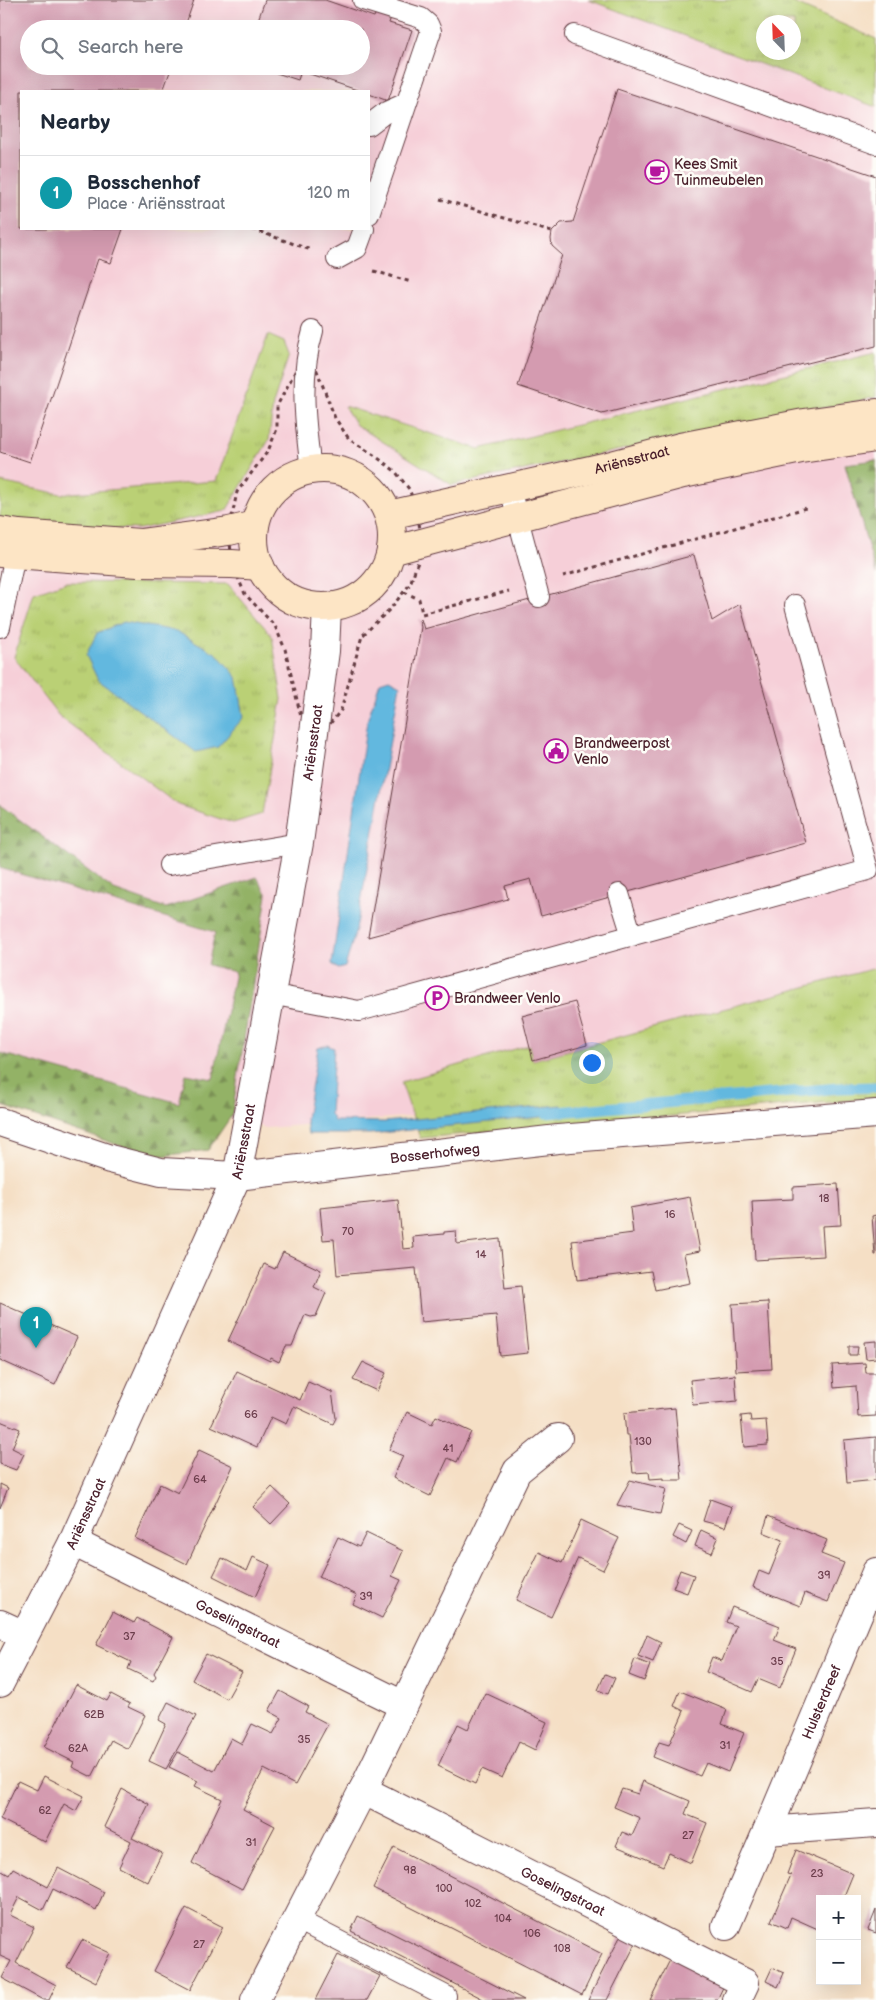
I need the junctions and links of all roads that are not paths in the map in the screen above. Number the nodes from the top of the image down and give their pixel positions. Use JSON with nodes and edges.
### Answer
{"nodes":[{"id":1,"x":363,"y":0,"type":"edge"},
{"id":2,"x":575,"y":35,"type":"dead end"},
{"id":3,"x":406,"y":103,"type":"junction"},
{"id":4,"x":370,"y":124,"type":"edge"},
{"id":5,"x":876,"y":144,"type":"edge"},
{"id":6,"x":370,"y":211,"type":"edge"},
{"id":7,"x":364,"y":230,"type":"edge"},
{"id":8,"x":337,"y":259,"type":"dead end"},
{"id":9,"x":313,"y":331,"type":"dead end"},
{"id":10,"x":876,"y":413,"type":"edge"},
{"id":11,"x":876,"y":438,"type":"edge"},
{"id":12,"x":311,"y":470,"type":"junction"},
{"id":13,"x":510,"y":489,"type":"junction"},
{"id":14,"x":388,"y":515,"type":"junction"},
{"id":15,"x":519,"y":517,"type":"junction"},
{"id":16,"x":255,"y":525,"type":"junction"},
{"id":17,"x":8,"y":543,"type":"edge"},
{"id":18,"x":391,"y":551,"type":"junction"},
{"id":19,"x":260,"y":566,"type":"junction"},
{"id":20,"x":538,"y":591,"type":"road end"},
{"id":21,"x":795,"y":605,"type":"dead end"},
{"id":22,"x":327,"y":607,"type":"junction"},
{"id":23,"x":0,"y":626,"type":"edge"},
{"id":24,"x":299,"y":843,"type":"junction"},
{"id":25,"x":169,"y":866,"type":"dead end"},
{"id":26,"x":619,"y":894,"type":"dead end"},
{"id":27,"x":632,"y":936,"type":"junction"},
{"id":28,"x":270,"y":994,"type":"junction"},
{"id":29,"x":876,"y":1114,"type":"edge"},
{"id":30,"x":0,"y":1122,"type":"edge"},
{"id":31,"x":237,"y":1176,"type":"junction"},
{"id":32,"x":558,"y":1438,"type":"dead end"},
{"id":33,"x":73,"y":1542,"type":"junction"},
{"id":34,"x":876,"y":1572,"type":"edge"},
{"id":35,"x":12,"y":1629,"type":"edge"},
{"id":36,"x":0,"y":1683,"type":"edge"},
{"id":37,"x":403,"y":1705,"type":"junction"},
{"id":38,"x":363,"y":1790,"type":"junction"},
{"id":39,"x":876,"y":1823,"type":"edge"},
{"id":40,"x":766,"y":1831,"type":"junction"},
{"id":41,"x":296,"y":1919,"type":"junction"},
{"id":42,"x":726,"y":1926,"type":"dead end"},
{"id":43,"x":255,"y":2000,"type":"edge"},
{"id":44,"x":445,"y":2000,"type":"edge"},
{"id":45,"x":736,"y":2000,"type":"edge"}],
"edges":[{"from":1,"to":3,"type":"lane"},
{"from":2,"to":5,"type":"lane"},
{"from":3,"to":4,"type":"lane"},
{"from":3,"to":6,"type":"lane"},
{"from":7,"to":8,"type":"lane"},
{"from":9,"to":12,"type":"lane"},
{"from":10,"to":13,"type":"main road","name":"Ariënsstraat"},
{"from":11,"to":15,"type":"main road","name":"Ariënsstraat"},
{"from":12,"to":14,"type":"main road"},
{"from":12,"to":16,"type":"main road"},
{"from":13,"to":14,"type":"main road","name":"Ariënsstraat"},
{"from":13,"to":15,"type":"lane"},
{"from":14,"to":18,"type":"main road"},
{"from":15,"to":18,"type":"main road","name":"Ariënsstraat"},
{"from":15,"to":20,"type":"lane"},
{"from":16,"to":17,"type":"main road"},
{"from":16,"to":19,"type":"main road"},
{"from":17,"to":19,"type":"main road"},
{"from":17,"to":23,"type":"lane"},
{"from":18,"to":22,"type":"main road"},
{"from":19,"to":22,"type":"main road"},
{"from":21,"to":27,"type":"lane"},
{"from":22,"to":24,"type":"street","name":"Ariënsstraat"},
{"from":24,"to":25,"type":"lane"},
{"from":24,"to":28,"type":"street","name":"Ariënsstraat"},
{"from":26,"to":27,"type":"lane"},
{"from":27,"to":28,"type":"lane"},
{"from":28,"to":31,"type":"street","name":"Ariënsstraat"},
{"from":29,"to":31,"type":"street","name":"Bosserhofweg"},
{"from":30,"to":31,"type":"street","name":"Bosserhofweg"},
{"from":31,"to":33,"type":"street","name":"Ariënsstraat"},
{"from":32,"to":37,"type":"street"},
{"from":33,"to":35,"type":"street","name":"Ariënsstraat"},
{"from":33,"to":37,"type":"street","name":"Goselingstraat"},
{"from":34,"to":40,"type":"street","name":"Hulsterdreef"},
{"from":35,"to":36,"type":"street","name":"Ariënsstraat"},
{"from":37,"to":38,"type":"street"},
{"from":38,"to":41,"type":"street"},
{"from":38,"to":45,"type":"street","name":"Goselingstraat"},
{"from":39,"to":40,"type":"street"},
{"from":40,"to":42,"type":"street","name":"Hulsterdreef"},
{"from":41,"to":43,"type":"street"},
{"from":41,"to":44,"type":"lane"}]}
